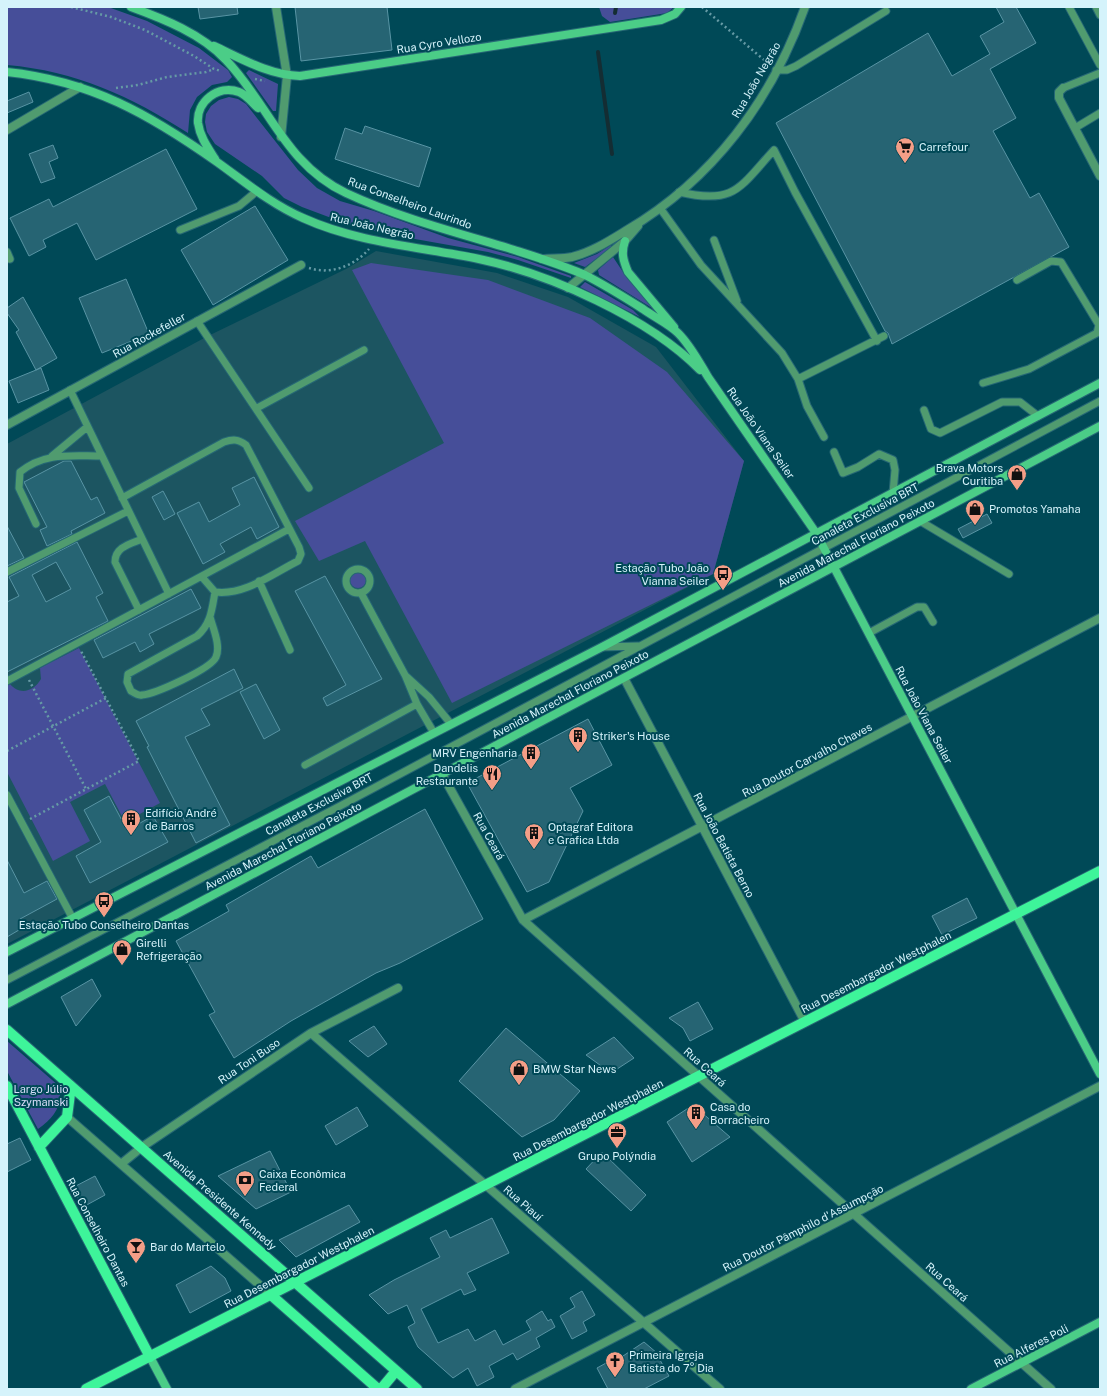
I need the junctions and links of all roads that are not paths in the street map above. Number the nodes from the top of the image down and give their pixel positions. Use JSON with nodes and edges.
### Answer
{"nodes":[{"id":1,"x":131,"y":7,"type":"edge"},
{"id":2,"x":276,"y":7,"type":"edge"},
{"id":3,"x":681,"y":7,"type":"edge"},
{"id":4,"x":805,"y":7,"type":"edge"},
{"id":5,"x":1069,"y":7,"type":"edge"},
{"id":6,"x":1096,"y":7,"type":"edge"},
{"id":7,"x":886,"y":11,"type":"dead end"},
{"id":8,"x":1100,"y":15,"type":"edge"},
{"id":9,"x":203,"y":40,"type":"junction"},
{"id":10,"x":1100,"y":65,"type":"edge"},
{"id":11,"x":776,"y":70,"type":"junction"},
{"id":12,"x":7,"y":72,"type":"edge"},
{"id":13,"x":1100,"y":73,"type":"edge"},
{"id":14,"x":287,"y":76,"type":"junction"},
{"id":15,"x":80,"y":87,"type":"junction"},
{"id":16,"x":1063,"y":88,"type":"joint"},
{"id":17,"x":1100,"y":113,"type":"edge"},
{"id":18,"x":271,"y":122,"type":"junction"},
{"id":19,"x":1075,"y":128,"type":"junction"},
{"id":20,"x":7,"y":130,"type":"edge"},
{"id":21,"x":281,"y":137,"type":"junction"},
{"id":22,"x":217,"y":162,"type":"junction"},
{"id":23,"x":1100,"y":176,"type":"edge"},
{"id":24,"x":257,"y":191,"type":"junction"},
{"id":25,"x":679,"y":192,"type":"junction"},
{"id":26,"x":660,"y":208,"type":"junction"},
{"id":27,"x":644,"y":220,"type":"junction"},
{"id":28,"x":180,"y":230,"type":"dead end"},
{"id":29,"x":714,"y":240,"type":"dead end"},
{"id":30,"x":624,"y":241,"type":"junction"},
{"id":31,"x":7,"y":252,"type":"edge"},
{"id":32,"x":542,"y":259,"type":"junction"},
{"id":33,"x":10,"y":260,"type":"dead end"},
{"id":34,"x":301,"y":265,"type":"road end"},
{"id":35,"x":583,"y":275,"type":"junction"},
{"id":36,"x":1017,"y":280,"type":"dead end"},
{"id":37,"x":568,"y":288,"type":"junction"},
{"id":38,"x":738,"y":304,"type":"junction"},
{"id":39,"x":197,"y":321,"type":"junction"},
{"id":40,"x":678,"y":332,"type":"junction"},
{"id":41,"x":884,"y":336,"type":"dead end"},
{"id":42,"x":877,"y":341,"type":"junction"},
{"id":43,"x":364,"y":350,"type":"dead end"},
{"id":44,"x":708,"y":377,"type":"junction"},
{"id":45,"x":798,"y":379,"type":"junction"},
{"id":46,"x":983,"y":383,"type":"dead end"},
{"id":47,"x":1100,"y":383,"type":"edge"},
{"id":48,"x":70,"y":390,"type":"junction"},
{"id":49,"x":1100,"y":401,"type":"edge"},
{"id":50,"x":256,"y":408,"type":"junction"},
{"id":51,"x":924,"y":410,"type":"dead end"},
{"id":52,"x":1038,"y":416,"type":"junction"},
{"id":53,"x":7,"y":425,"type":"edge"},
{"id":54,"x":1100,"y":426,"type":"edge"},
{"id":55,"x":87,"y":427,"type":"junction"},
{"id":56,"x":824,"y":437,"type":"dead end"},
{"id":57,"x":834,"y":452,"type":"dead end"},
{"id":58,"x":52,"y":456,"type":"junction"},
{"id":59,"x":101,"y":456,"type":"junction"},
{"id":60,"x":309,"y":488,"type":"dead end"},
{"id":61,"x":892,"y":493,"type":"junction"},
{"id":62,"x":122,"y":498,"type":"junction"},
{"id":63,"x":128,"y":511,"type":"junction"},
{"id":64,"x":920,"y":521,"type":"junction"},
{"id":65,"x":36,"y":524,"type":"dead end"},
{"id":66,"x":289,"y":529,"type":"junction"},
{"id":67,"x":816,"y":533,"type":"junction"},
{"id":68,"x":142,"y":539,"type":"junction"},
{"id":69,"x":824,"y":548,"type":"junction"},
{"id":70,"x":834,"y":567,"type":"junction"},
{"id":71,"x":7,"y":572,"type":"edge"},
{"id":72,"x":1010,"y":574,"type":"dead end"},
{"id":73,"x":202,"y":577,"type":"junction"},
{"id":74,"x":259,"y":581,"type":"junction"},
{"id":75,"x":215,"y":592,"type":"junction"},
{"id":76,"x":361,"y":593,"type":"dead end"},
{"id":77,"x":169,"y":594,"type":"junction"},
{"id":78,"x":139,"y":610,"type":"junction"},
{"id":79,"x":210,"y":617,"type":"junction"},
{"id":80,"x":1100,"y":618,"type":"edge"},
{"id":81,"x":933,"y":622,"type":"dead end"},
{"id":82,"x":869,"y":633,"type":"junction"},
{"id":83,"x":640,"y":646,"type":"junction"},
{"id":84,"x":602,"y":647,"type":"junction"},
{"id":85,"x":290,"y":650,"type":"dead end"},
{"id":86,"x":404,"y":675,"type":"junction"},
{"id":87,"x":624,"y":678,"type":"junction"},
{"id":88,"x":7,"y":681,"type":"edge"},
{"id":89,"x":417,"y":704,"type":"junction"},
{"id":90,"x":912,"y":716,"type":"junction"},
{"id":91,"x":451,"y":724,"type":"junction"},
{"id":92,"x":434,"y":733,"type":"junction"},
{"id":93,"x":304,"y":765,"type":"dead end"},
{"id":94,"x":442,"y":774,"type":"junction"},
{"id":95,"x":7,"y":795,"type":"edge"},
{"id":96,"x":702,"y":827,"type":"junction"},
{"id":97,"x":1100,"y":872,"type":"edge"},
{"id":98,"x":1016,"y":914,"type":"junction"},
{"id":99,"x":73,"y":919,"type":"junction"},
{"id":100,"x":523,"y":920,"type":"junction"},
{"id":101,"x":7,"y":952,"type":"edge"},
{"id":102,"x":7,"y":980,"type":"edge"},
{"id":103,"x":398,"y":988,"type":"dead end"},
{"id":104,"x":7,"y":1004,"type":"edge"},
{"id":105,"x":805,"y":1022,"type":"junction"},
{"id":106,"x":7,"y":1030,"type":"edge"},
{"id":107,"x":311,"y":1033,"type":"junction"},
{"id":108,"x":1100,"y":1074,"type":"edge"},
{"id":109,"x":699,"y":1077,"type":"junction"},
{"id":110,"x":7,"y":1086,"type":"edge"},
{"id":111,"x":71,"y":1086,"type":"junction"},
{"id":112,"x":1100,"y":1086,"type":"edge"},
{"id":113,"x":67,"y":1117,"type":"junction"},
{"id":114,"x":39,"y":1147,"type":"junction"},
{"id":115,"x":142,"y":1147,"type":"junction"},
{"id":116,"x":121,"y":1164,"type":"junction"},
{"id":117,"x":486,"y":1185,"type":"junction"},
{"id":118,"x":295,"y":1282,"type":"junction"},
{"id":119,"x":271,"y":1295,"type":"junction"},
{"id":120,"x":644,"y":1322,"type":"junction"},
{"id":121,"x":1100,"y":1322,"type":"edge"},
{"id":122,"x":150,"y":1357,"type":"junction"},
{"id":123,"x":1022,"y":1363,"type":"junction"},
{"id":124,"x":396,"y":1371,"type":"junction"},
{"id":125,"x":86,"y":1389,"type":"edge"},
{"id":126,"x":167,"y":1389,"type":"edge"},
{"id":127,"x":380,"y":1389,"type":"edge"},
{"id":128,"x":417,"y":1389,"type":"edge"},
{"id":129,"x":515,"y":1389,"type":"edge"},
{"id":130,"x":720,"y":1389,"type":"edge"},
{"id":131,"x":971,"y":1389,"type":"edge"},
{"id":132,"x":1051,"y":1389,"type":"edge"}],
"edges":[{"from":1,"to":9,"type":"street","name":"Rua Conselheiro Laurindo"},
{"from":2,"to":14,"type":"street"},
{"from":3,"to":14,"type":"street","name":"Rua Cyro Vellozo"},
{"from":4,"to":11,"type":"street","name":"Rua João Negrão"},
{"from":5,"to":10,"type":"lane"},
{"from":6,"to":8,"type":"lane"},
{"from":7,"to":11,"type":"lane"},
{"from":9,"to":14,"type":"street","name":"Rua Cyro Vellozo"},
{"from":9,"to":18,"type":"street","name":"Rua Conselheiro Laurindo"},
{"from":11,"to":25,"type":"street","name":"Rua João Negrão"},
{"from":12,"to":15,"type":"street","name":"Rua João Negrão"},
{"from":13,"to":16,"type":"lane"},
{"from":14,"to":21,"type":"street"},
{"from":15,"to":20,"type":"street"},
{"from":15,"to":22,"type":"street","name":"Rua João Negrão"},
{"from":16,"to":19,"type":"street"},
{"from":17,"to":19,"type":"lane"},
{"from":18,"to":21,"type":"street","name":"Rua Conselheiro Laurindo"},
{"from":18,"to":22,"type":"street"},
{"from":19,"to":23,"type":"street"},
{"from":21,"to":32,"type":"street","name":"Rua Conselheiro Laurindo"},
{"from":22,"to":24,"type":"street","name":"Rua João Negrão"},
{"from":24,"to":28,"type":"lane"},
{"from":24,"to":37,"type":"street","name":"Rua João Negrão"},
{"from":25,"to":26,"type":"street","name":"Rua João Negrão"},
{"from":25,"to":42,"type":"lane"},
{"from":26,"to":27,"type":"street","name":"Rua João Negrão"},
{"from":26,"to":38,"type":"lane"},
{"from":27,"to":30,"type":"street","name":"Rua João Negrão"},
{"from":27,"to":32,"type":"street","name":"Rua João Negrão"},
{"from":29,"to":38,"type":"lane"},
{"from":30,"to":35,"type":"street","name":"Rua João Negrão"},
{"from":30,"to":40,"type":"street"},
{"from":31,"to":33,"type":"lane"},
{"from":32,"to":35,"type":"street","name":"Rua Conselheiro Laurindo"},
{"from":34,"to":39,"type":"street","name":"Rua Rockefeller"},
{"from":35,"to":37,"type":"street","name":"Rua João Negrão"},
{"from":35,"to":40,"type":"street","name":"Rua João Viana Seiler"},
{"from":36,"to":46,"type":"lane"},
{"from":37,"to":44,"type":"street","name":"Rua João Viana Seiler"},
{"from":38,"to":45,"type":"lane"},
{"from":39,"to":48,"type":"street","name":"Rua Rockefeller"},
{"from":39,"to":50,"type":"lane"},
{"from":40,"to":44,"type":"street","name":"Rua João Viana Seiler"},
{"from":41,"to":42,"type":"lane"},
{"from":42,"to":45,"type":"lane"},
{"from":43,"to":50,"type":"lane"},
{"from":44,"to":67,"type":"street","name":"Rua João Viana Seiler"},
{"from":45,"to":56,"type":"lane"},
{"from":47,"to":52,"type":"street"},
{"from":48,"to":53,"type":"street","name":"Rua Rockefeller"},
{"from":48,"to":55,"type":"lane"},
{"from":49,"to":69,"type":"lane","name":"Canaleta Exclusiva BRT"},
{"from":50,"to":60,"type":"lane"},
{"from":51,"to":52,"type":"lane"},
{"from":52,"to":61,"type":"street"},
{"from":54,"to":64,"type":"street","name":"Avenida Marechal Floriano Peixoto"},
{"from":55,"to":58,"type":"lane"},
{"from":55,"to":59,"type":"lane"},
{"from":57,"to":61,"type":"lane"},
{"from":58,"to":59,"type":"lane"},
{"from":58,"to":65,"type":"lane"},
{"from":59,"to":62,"type":"lane"},
{"from":61,"to":67,"type":"street"},
{"from":62,"to":63,"type":"lane"},
{"from":62,"to":66,"type":"lane"},
{"from":63,"to":68,"type":"lane"},
{"from":63,"to":71,"type":"lane"},
{"from":64,"to":70,"type":"street","name":"Avenida Marechal Floriano Peixoto"},
{"from":64,"to":72,"type":"lane"},
{"from":66,"to":73,"type":"lane"},
{"from":66,"to":74,"type":"lane"},
{"from":67,"to":69,"type":"street","name":"Rua João Viana Seiler"},
{"from":67,"to":84,"type":"street"},
{"from":68,"to":77,"type":"lane"},
{"from":68,"to":78,"type":"lane"},
{"from":69,"to":70,"type":"street","name":"Rua João Viana Seiler"},
{"from":69,"to":83,"type":"lane","name":"Canaleta Exclusiva BRT"},
{"from":70,"to":82,"type":"street","name":"Rua João Viana Seiler"},
{"from":70,"to":87,"type":"street","name":"Avenida Marechal Floriano Peixoto"},
{"from":73,"to":75,"type":"lane"},
{"from":73,"to":77,"type":"lane"},
{"from":74,"to":75,"type":"lane"},
{"from":74,"to":85,"type":"lane"},
{"from":75,"to":79,"type":"lane"},
{"from":76,"to":86,"type":"lane"},
{"from":77,"to":78,"type":"lane"},
{"from":78,"to":88,"type":"lane"},
{"from":79,"to":79,"type":"lane"},
{"from":80,"to":90,"type":"street","name":"Rua Doutor Carvalho Chaves"},
{"from":81,"to":82,"type":"lane"},
{"from":82,"to":90,"type":"street","name":"Rua João Viana Seiler"},
{"from":83,"to":84,"type":"lane","name":"Canaleta Exclusiva BRT"},
{"from":83,"to":102,"type":"lane","name":"Canaleta Exclusiva BRT"},
{"from":84,"to":91,"type":"street"},
{"from":86,"to":89,"type":"lane"},
{"from":86,"to":91,"type":"lane"},
{"from":87,"to":94,"type":"street","name":"Avenida Marechal Floriano Peixoto"},
{"from":87,"to":96,"type":"street","name":"Rua João Batista Berno"},
{"from":89,"to":92,"type":"lane"},
{"from":89,"to":93,"type":"lane"},
{"from":90,"to":96,"type":"street","name":"Rua Doutor Carvalho Chaves"},
{"from":90,"to":98,"type":"street","name":"Rua João Viana Seiler"},
{"from":91,"to":92,"type":"street"},
{"from":92,"to":99,"type":"street"},
{"from":94,"to":100,"type":"street","name":"Rua Ceará"},
{"from":94,"to":104,"type":"street","name":"Avenida Marechal Floriano Peixoto"},
{"from":95,"to":99,"type":"lane"},
{"from":96,"to":100,"type":"street","name":"Rua Doutor Carvalho Chaves"},
{"from":96,"to":105,"type":"street","name":"Rua João Batista Berno"},
{"from":97,"to":98,"type":"main road","name":"Rua Desembargador Westphalen"},
{"from":98,"to":105,"type":"main road","name":"Rua Desembargador Westphalen"},
{"from":98,"to":108,"type":"street","name":"Rua João Viana Seiler"},
{"from":99,"to":101,"type":"street"},
{"from":100,"to":109,"type":"street","name":"Rua Ceará"},
{"from":103,"to":107,"type":"street","name":"Rua Toni Buso"},
{"from":105,"to":109,"type":"main road","name":"Rua Desembargador Westphalen"},
{"from":106,"to":111,"type":"main road","name":"Avenida Presidente Kennedy"},
{"from":107,"to":115,"type":"street","name":"Rua Toni Buso"},
{"from":107,"to":117,"type":"street","name":"Rua Piauí"},
{"from":109,"to":117,"type":"main road","name":"Rua Desembargador Westphalen"},
{"from":109,"to":123,"type":"street","name":"Rua Ceará"},
{"from":110,"to":114,"type":"main road","name":"Rua Conselheiro Dantas"},
{"from":111,"to":113,"type":"main road"},
{"from":111,"to":115,"type":"main road","name":"Avenida Presidente Kennedy"},
{"from":112,"to":120,"type":"street","name":"Rua Doutor Pâmphilo d'Assumpção"},
{"from":113,"to":114,"type":"main road"},
{"from":113,"to":116,"type":"street"},
{"from":114,"to":122,"type":"main road","name":"Rua Conselheiro Dantas"},
{"from":115,"to":116,"type":"street","name":"Rua Toni Buso"},
{"from":115,"to":118,"type":"main road","name":"Avenida Presidente Kennedy"},
{"from":116,"to":119,"type":"street"},
{"from":117,"to":118,"type":"main road","name":"Rua Desembargador Westphalen"},
{"from":117,"to":120,"type":"street","name":"Rua Piauí"},
{"from":118,"to":119,"type":"main road","name":"Rua Desembargador Westphalen"},
{"from":118,"to":124,"type":"main road","name":"Avenida Presidente Kennedy"},
{"from":119,"to":122,"type":"main road","name":"Rua Desembargador Westphalen"},
{"from":119,"to":127,"type":"main road"},
{"from":120,"to":129,"type":"street","name":"Rua Doutor Pâmphilo d'Assumpção"},
{"from":120,"to":130,"type":"street","name":"Rua Piauí"},
{"from":121,"to":123,"type":"street","name":"Rua Alferes Poli"},
{"from":122,"to":125,"type":"main road","name":"Rua Desembargador Westphalen"},
{"from":122,"to":126,"type":"street","name":"Rua Conselheiro Dantas"},
{"from":123,"to":131,"type":"street","name":"Rua Alferes Poli"},
{"from":123,"to":132,"type":"street","name":"Rua Ceará"},
{"from":124,"to":127,"type":"main road"},
{"from":124,"to":128,"type":"main road","name":"Avenida Presidente Kennedy"}]}
